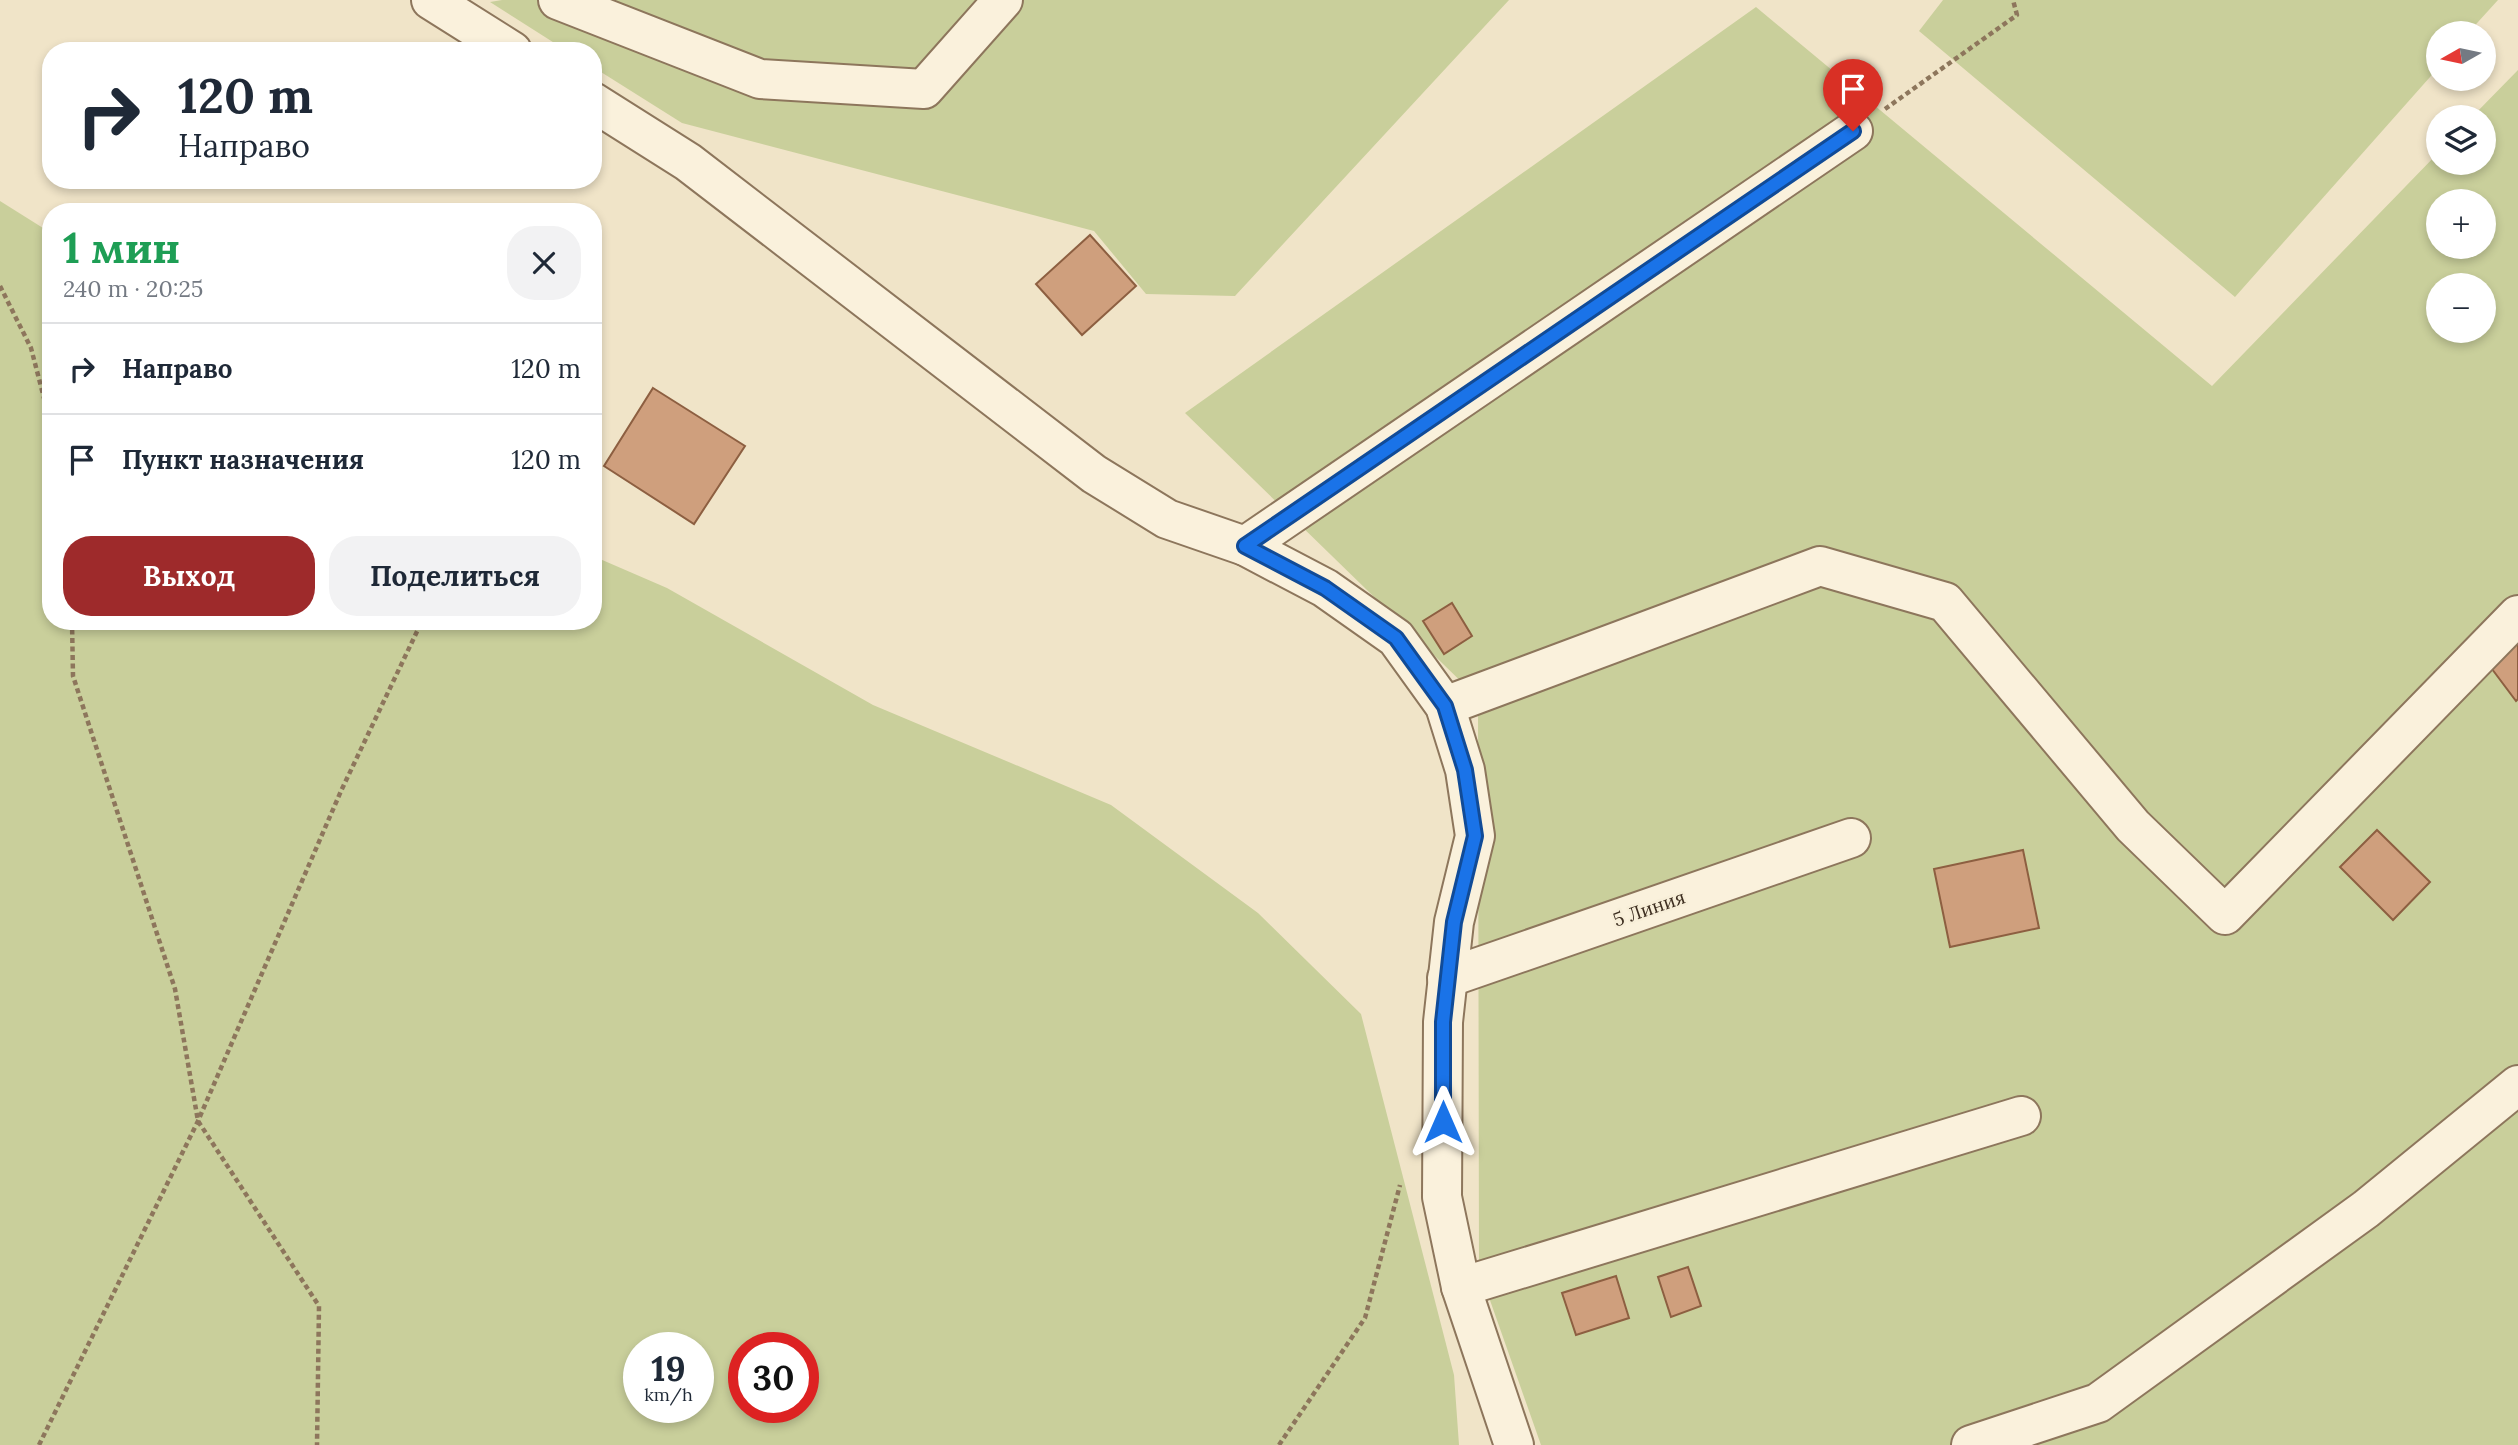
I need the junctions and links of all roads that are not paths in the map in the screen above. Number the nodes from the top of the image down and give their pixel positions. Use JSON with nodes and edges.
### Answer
{"nodes":[{"id":1,"x":431,"y":0,"type":"edge"},
{"id":2,"x":558,"y":0,"type":"edge"},
{"id":3,"x":1003,"y":0,"type":"edge"},
{"id":4,"x":498,"y":42,"type":"edge"},
{"id":5,"x":602,"y":108,"type":"edge"},
{"id":6,"x":1853,"y":131,"type":"road end"},
{"id":7,"x":1245,"y":546,"type":"junction"},
{"id":8,"x":2518,"y":615,"type":"edge"},
{"id":9,"x":1445,"y":706,"type":"junction"},
{"id":10,"x":1851,"y":838,"type":"dead end"},
{"id":11,"x":1447,"y":978,"type":"junction"},
{"id":12,"x":2518,"y":1085,"type":"edge"},
{"id":13,"x":2021,"y":1115,"type":"dead end"},
{"id":14,"x":1461,"y":1287,"type":"junction"},
{"id":15,"x":1514,"y":1445,"type":"edge"},
{"id":16,"x":1970,"y":1445,"type":"edge"}],
"edges":[{"from":1,"to":4,"type":"street"},
{"from":2,"to":3,"type":"street"},
{"from":5,"to":7,"type":"street"},
{"from":6,"to":7,"type":"street"},
{"from":7,"to":9,"type":"street"},
{"from":8,"to":9,"type":"street"},
{"from":9,"to":11,"type":"street"},
{"from":10,"to":11,"type":"street","name":"5 Линия"},
{"from":11,"to":14,"type":"street"},
{"from":12,"to":16,"type":"street"},
{"from":13,"to":14,"type":"street"},
{"from":14,"to":15,"type":"street"}]}
